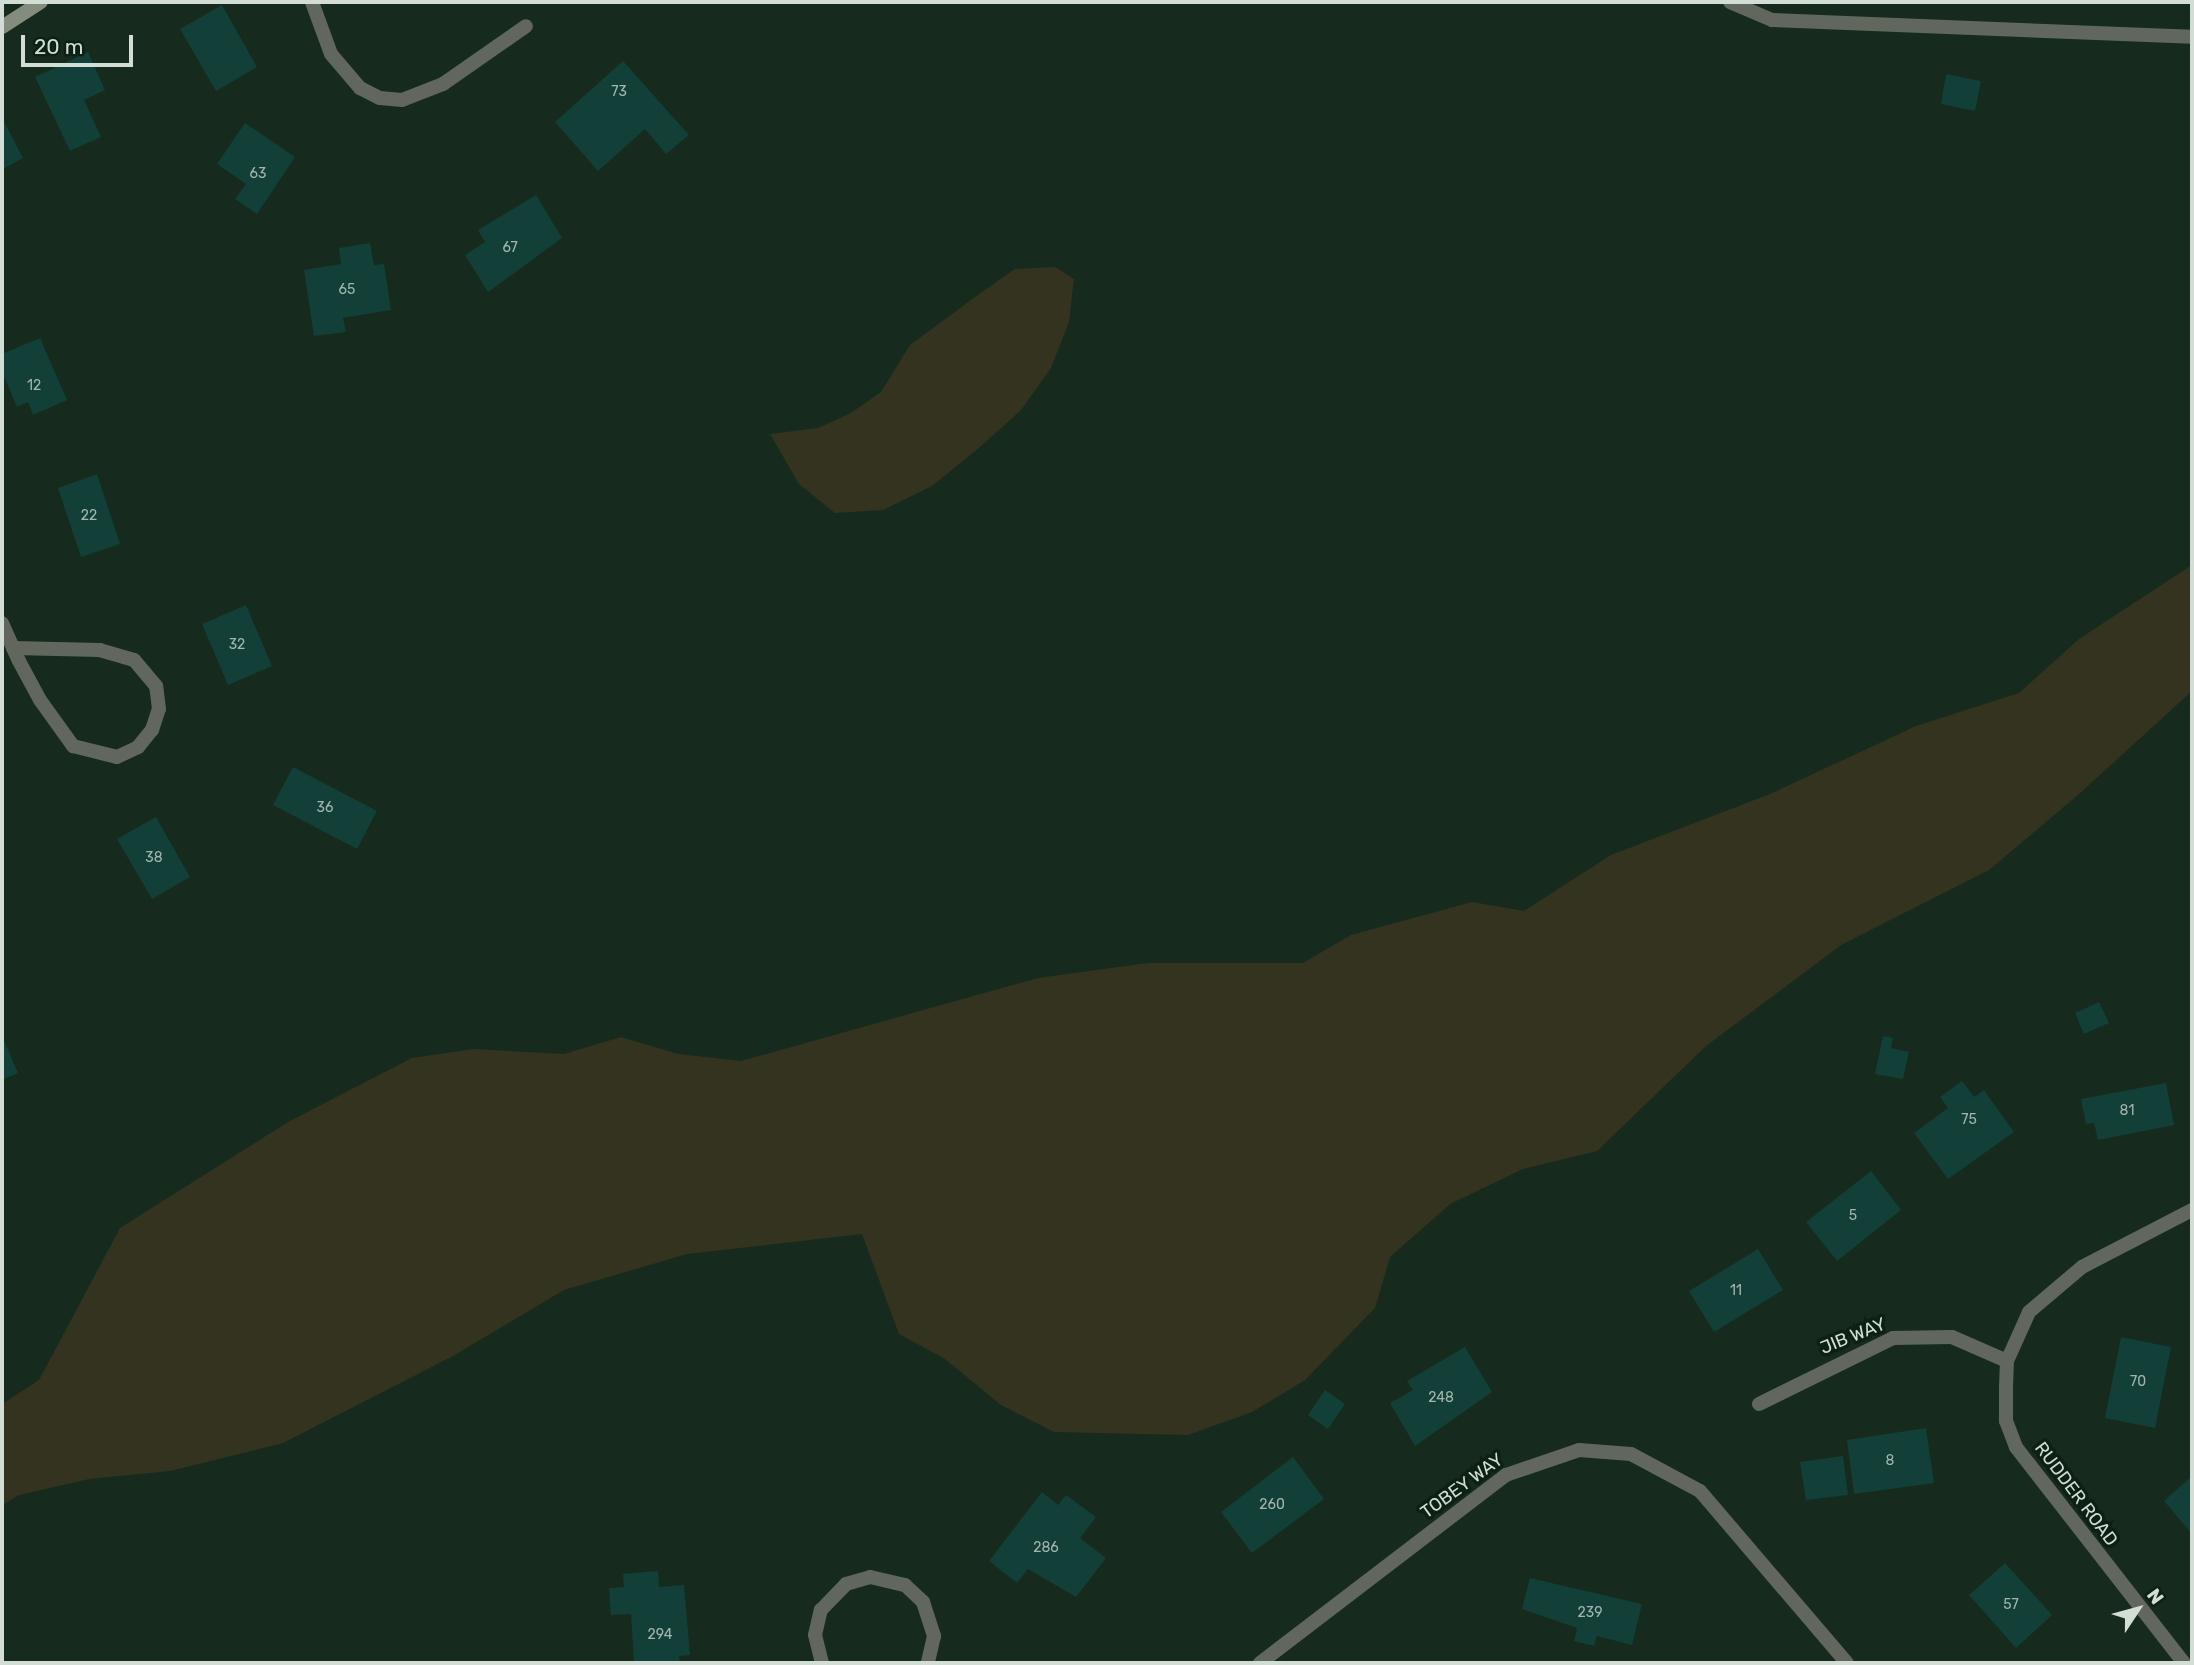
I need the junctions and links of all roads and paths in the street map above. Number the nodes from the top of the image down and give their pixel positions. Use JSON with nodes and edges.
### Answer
{"nodes":[{"id":1,"x":41,"y":2,"type":"edge"},
{"id":2,"x":312,"y":2,"type":"edge"},
{"id":3,"x":1730,"y":2,"type":"edge"},
{"id":4,"x":526,"y":26,"type":"dead end"},
{"id":5,"x":2,"y":27,"type":"edge"},
{"id":6,"x":2192,"y":37,"type":"edge"},
{"id":7,"x":2,"y":622,"type":"edge"},
{"id":8,"x":13,"y":648,"type":"junction"},
{"id":9,"x":2192,"y":1210,"type":"edge"},
{"id":10,"x":2007,"y":1361,"type":"junction"},
{"id":11,"x":1759,"y":1404,"type":"dead end"},
{"id":12,"x":822,"y":1663,"type":"edge"},
{"id":13,"x":928,"y":1663,"type":"edge"},
{"id":14,"x":1260,"y":1663,"type":"edge"},
{"id":15,"x":1847,"y":1663,"type":"edge"},
{"id":16,"x":2184,"y":1663,"type":"edge"}],
"edges":[{"from":1,"to":5,"type":"main road"},
{"from":2,"to":4,"type":"street"},
{"from":3,"to":6,"type":"street"},
{"from":7,"to":8,"type":"street"},
{"from":8,"to":8,"type":"street"},
{"from":9,"to":10,"type":"street","name":"RUDDER ROAD"},
{"from":10,"to":11,"type":"street","name":"JIB WAY"},
{"from":10,"to":16,"type":"street","name":"RUDDER ROAD"},
{"from":12,"to":13,"type":"street"},
{"from":14,"to":15,"type":"street","name":"TOBEY WAY"}]}
